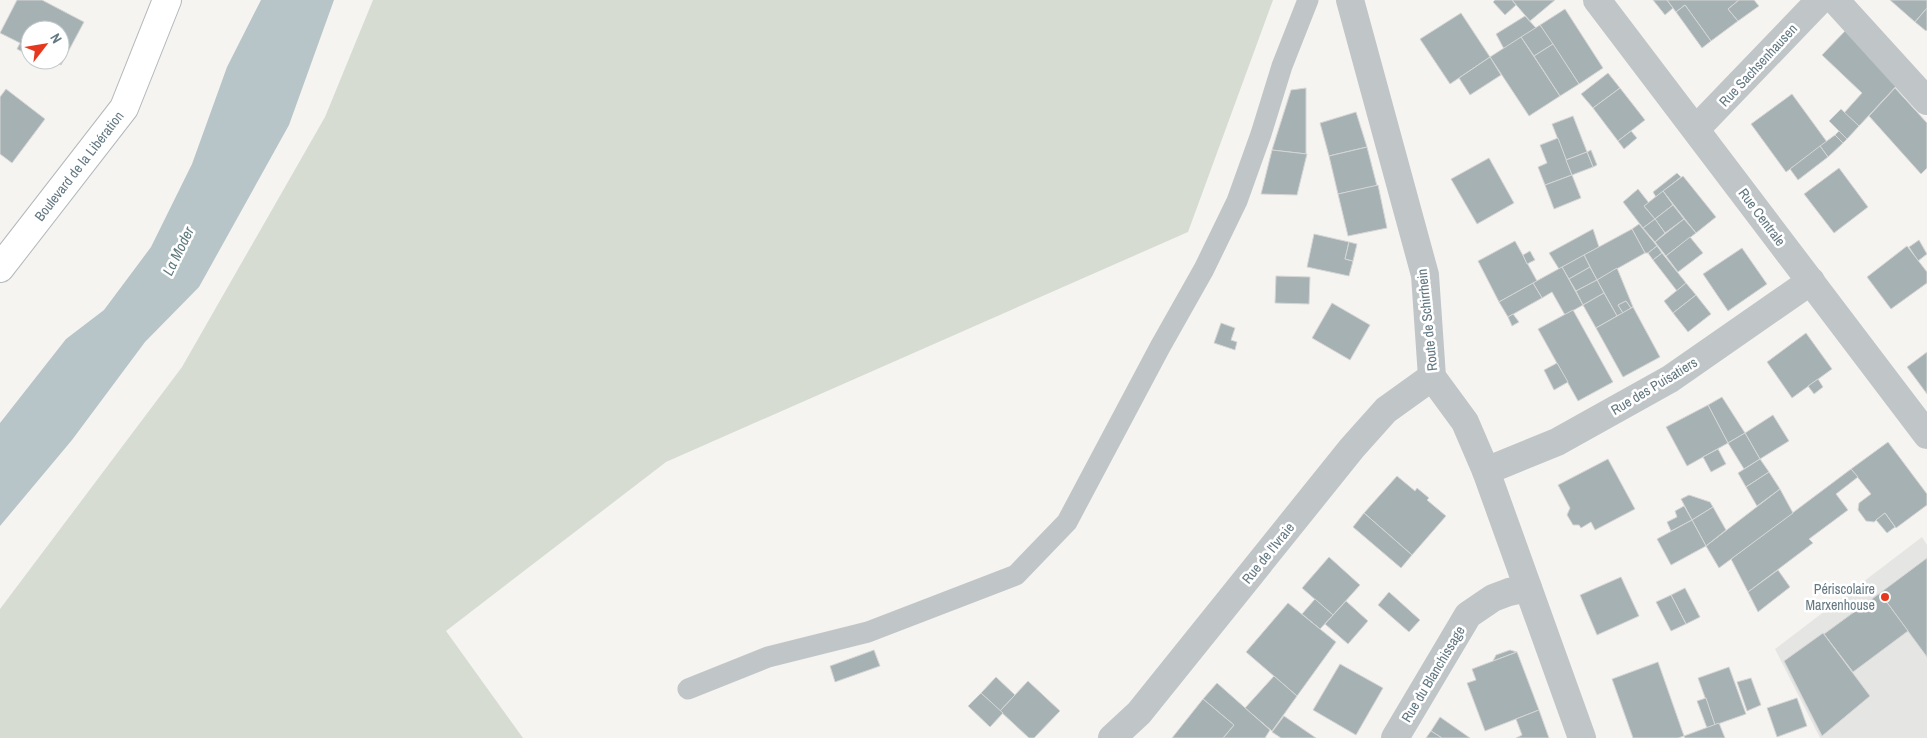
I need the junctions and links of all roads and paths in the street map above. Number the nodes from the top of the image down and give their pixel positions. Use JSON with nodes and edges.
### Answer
{"nodes":[{"id":1,"x":167,"y":0,"type":"edge"},
{"id":2,"x":1308,"y":0,"type":"edge"},
{"id":3,"x":1350,"y":0,"type":"edge"},
{"id":4,"x":1597,"y":0,"type":"edge"},
{"id":5,"x":1820,"y":0,"type":"edge"},
{"id":6,"x":1835,"y":0,"type":"edge"},
{"id":7,"x":1927,"y":101,"type":"edge"},
{"id":8,"x":1696,"y":129,"type":"junction"},
{"id":9,"x":0,"y":268,"type":"edge"},
{"id":10,"x":1811,"y":281,"type":"junction"},
{"id":11,"x":1432,"y":377,"type":"junction"},
{"id":12,"x":1927,"y":435,"type":"edge"},
{"id":13,"x":1486,"y":471,"type":"junction"},
{"id":14,"x":1528,"y":588,"type":"junction"},
{"id":15,"x":688,"y":689,"type":"dead end"},
{"id":16,"x":1112,"y":738,"type":"edge"},
{"id":17,"x":1395,"y":738,"type":"edge"},
{"id":18,"x":1582,"y":738,"type":"edge"}],
"edges":[{"from":1,"to":9,"type":"main road","name":"Boulevard de la Libération"},
{"from":2,"to":15,"type":"lane"},
{"from":3,"to":11,"type":"street","name":"Route de Schirrhein"},
{"from":4,"to":8,"type":"street","name":"Rue Centrale"},
{"from":5,"to":8,"type":"street","name":"Rue Sachsenhausen"},
{"from":6,"to":7,"type":"street"},
{"from":8,"to":10,"type":"street","name":"Rue Centrale"},
{"from":10,"to":12,"type":"street","name":"Rue Centrale"},
{"from":10,"to":13,"type":"street","name":"Rue des Puisatiers"},
{"from":11,"to":13,"type":"street","name":"Route de Schirrhein"},
{"from":11,"to":16,"type":"street","name":"Rue de l'Ivraie"},
{"from":13,"to":14,"type":"street","name":"Route de Schirrhein"},
{"from":14,"to":17,"type":"street","name":"Rue du Blanchissage"},
{"from":14,"to":18,"type":"street","name":"Route de Schirrhein"}]}
